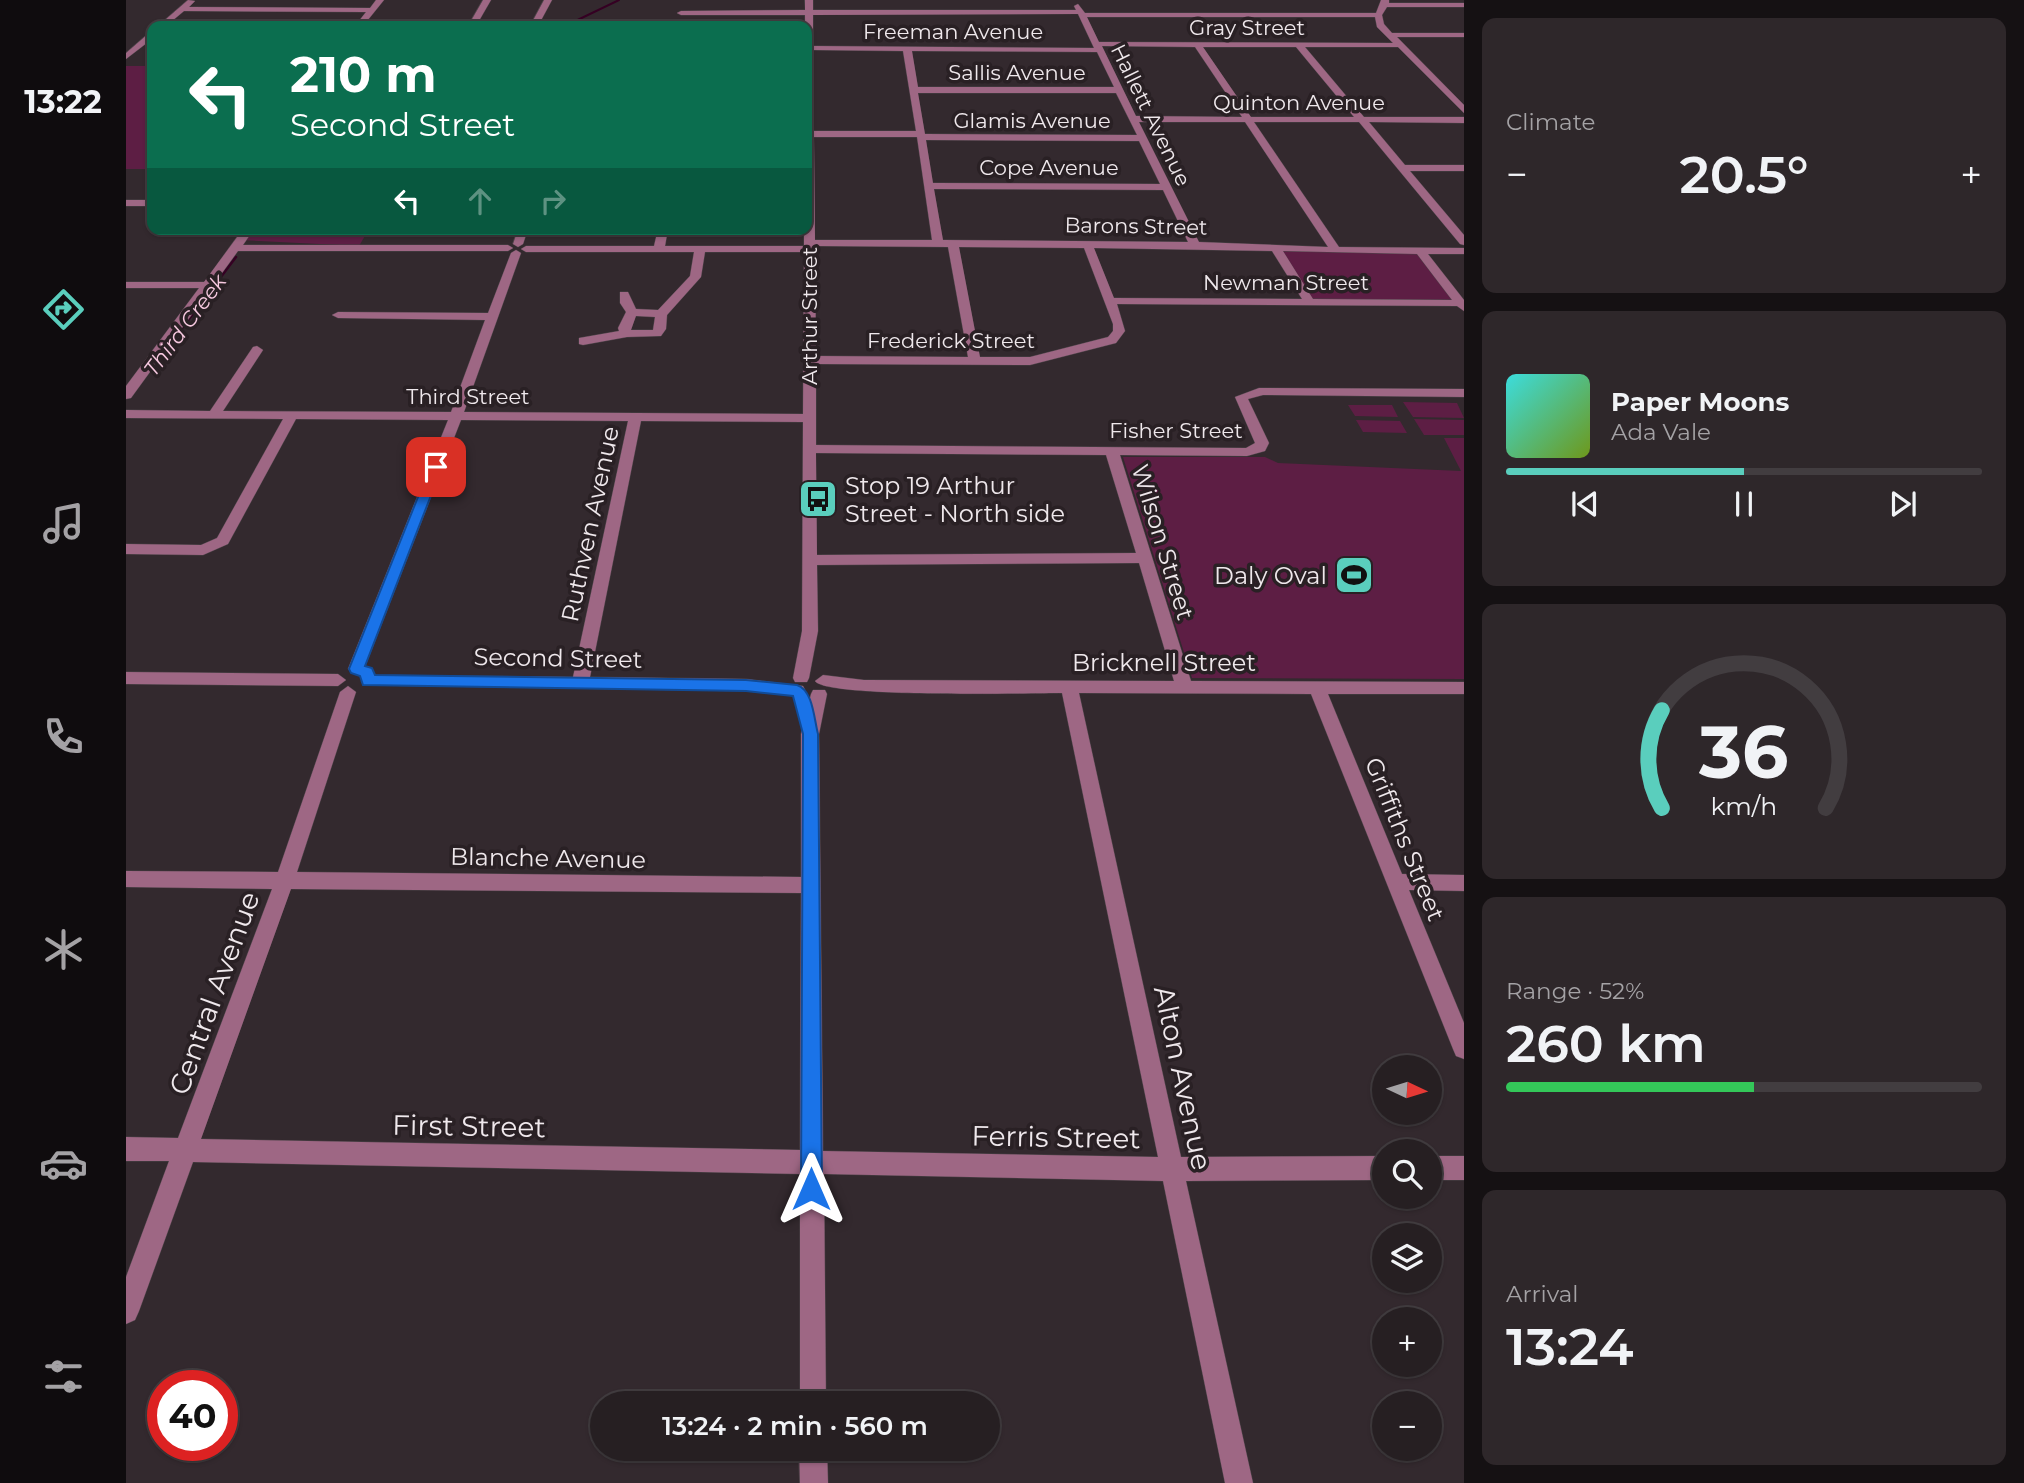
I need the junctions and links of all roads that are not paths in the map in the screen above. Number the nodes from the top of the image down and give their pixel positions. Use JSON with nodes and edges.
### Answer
{"nodes":[{"id":1,"x":193,"y":0,"type":"edge"},
{"id":2,"x":380,"y":0,"type":"edge"},
{"id":3,"x":487,"y":0,"type":"edge"},
{"id":4,"x":548,"y":0,"type":"edge"},
{"id":5,"x":683,"y":0,"type":"edge"},
{"id":6,"x":809,"y":0,"type":"edge"},
{"id":7,"x":1076,"y":0,"type":"edge"},
{"id":8,"x":1385,"y":2,"type":"edge"},
{"id":9,"x":1464,"y":5,"type":"edge"},
{"id":10,"x":1300,"y":7,"type":"dead end"},
{"id":11,"x":182,"y":9,"type":"junction"},
{"id":12,"x":372,"y":10,"type":"junction"},
{"id":13,"x":681,"y":13,"type":"junction"},
{"id":14,"x":809,"y":13,"type":"junction"},
{"id":15,"x":1082,"y":13,"type":"junction"},
{"id":16,"x":1307,"y":15,"type":"junction"},
{"id":17,"x":1378,"y":15,"type":"junction"},
{"id":18,"x":168,"y":21,"type":"edge"},
{"id":19,"x":363,"y":21,"type":"edge"},
{"id":20,"x":475,"y":21,"type":"edge"},
{"id":21,"x":537,"y":21,"type":"edge"},
{"id":22,"x":679,"y":21,"type":"edge"},
{"id":23,"x":809,"y":21,"type":"edge"},
{"id":24,"x":1388,"y":35,"type":"junction"},
{"id":25,"x":1464,"y":35,"type":"edge"},
{"id":26,"x":147,"y":39,"type":"edge"},
{"id":27,"x":1198,"y":44,"type":"junction"},
{"id":28,"x":1298,"y":44,"type":"junction"},
{"id":29,"x":1398,"y":45,"type":"junction"},
{"id":30,"x":139,"y":46,"type":"junction"},
{"id":31,"x":147,"y":46,"type":"edge"},
{"id":32,"x":1098,"y":47,"type":"junction"},
{"id":33,"x":812,"y":48,"type":"edge"},
{"id":34,"x":907,"y":48,"type":"junction"},
{"id":35,"x":126,"y":57,"type":"edge"},
{"id":36,"x":914,"y":90,"type":"junction"},
{"id":37,"x":1119,"y":90,"type":"junction"},
{"id":38,"x":1464,"y":110,"type":"edge"},
{"id":39,"x":1133,"y":119,"type":"junction"},
{"id":40,"x":1248,"y":119,"type":"junction"},
{"id":41,"x":1361,"y":119,"type":"junction"},
{"id":42,"x":1464,"y":120,"type":"edge"},
{"id":43,"x":812,"y":134,"type":"edge"},
{"id":44,"x":922,"y":136,"type":"junction"},
{"id":45,"x":1143,"y":138,"type":"junction"},
{"id":46,"x":1402,"y":168,"type":"junction"},
{"id":47,"x":1464,"y":168,"type":"edge"},
{"id":48,"x":930,"y":186,"type":"junction"},
{"id":49,"x":1167,"y":187,"type":"junction"},
{"id":50,"x":126,"y":203,"type":"edge"},
{"id":51,"x":147,"y":203,"type":"edge"},
{"id":52,"x":244,"y":235,"type":"edge"},
{"id":53,"x":521,"y":235,"type":"edge"},
{"id":54,"x":662,"y":235,"type":"edge"},
{"id":55,"x":808,"y":235,"type":"edge"},
{"id":56,"x":1464,"y":242,"type":"edge"},
{"id":57,"x":938,"y":243,"type":"junction"},
{"id":58,"x":953,"y":243,"type":"junction"},
{"id":59,"x":1088,"y":244,"type":"junction"},
{"id":60,"x":1195,"y":245,"type":"junction"},
{"id":61,"x":808,"y":246,"type":"junction"},
{"id":62,"x":234,"y":248,"type":"junction"},
{"id":63,"x":1276,"y":248,"type":"junction"},
{"id":64,"x":517,"y":249,"type":"junction"},
{"id":65,"x":659,"y":249,"type":"junction"},
{"id":66,"x":700,"y":249,"type":"junction"},
{"id":67,"x":1336,"y":250,"type":"junction"},
{"id":68,"x":1420,"y":251,"type":"junction"},
{"id":69,"x":1464,"y":251,"type":"edge"},
{"id":70,"x":126,"y":285,"type":"edge"},
{"id":71,"x":207,"y":285,"type":"junction"},
{"id":72,"x":624,"y":293,"type":"dead end"},
{"id":73,"x":1111,"y":301,"type":"junction"},
{"id":74,"x":1309,"y":301,"type":"junction"},
{"id":75,"x":1462,"y":305,"type":"edge"},
{"id":76,"x":632,"y":312,"type":"junction"},
{"id":77,"x":661,"y":314,"type":"junction"},
{"id":78,"x":338,"y":316,"type":"dead end"},
{"id":79,"x":493,"y":317,"type":"junction"},
{"id":80,"x":626,"y":333,"type":"junction"},
{"id":81,"x":583,"y":341,"type":"dead end"},
{"id":82,"x":257,"y":351,"type":"dead end"},
{"id":83,"x":810,"y":360,"type":"junction"},
{"id":84,"x":975,"y":361,"type":"junction"},
{"id":85,"x":1464,"y":393,"type":"edge"},
{"id":86,"x":126,"y":395,"type":"edge"},
{"id":87,"x":126,"y":414,"type":"edge"},
{"id":88,"x":214,"y":415,"type":"junction"},
{"id":89,"x":291,"y":416,"type":"junction"},
{"id":90,"x":456,"y":417,"type":"junction"},
{"id":91,"x":635,"y":417,"type":"junction"},
{"id":92,"x":810,"y":418,"type":"junction"},
{"id":93,"x":810,"y":449,"type":"junction"},
{"id":94,"x":1112,"y":451,"type":"junction"},
{"id":95,"x":126,"y":549,"type":"edge"},
{"id":96,"x":1143,"y":558,"type":"junction"},
{"id":97,"x":809,"y":560,"type":"junction"},
{"id":98,"x":810,"y":631,"type":"junction"},
{"id":99,"x":363,"y":675,"type":"junction"},
{"id":100,"x":126,"y":678,"type":"edge"},
{"id":101,"x":580,"y":682,"type":"junction"},
{"id":102,"x":799,"y":685,"type":"junction"},
{"id":103,"x":343,"y":686,"type":"junction"},
{"id":104,"x":821,"y":686,"type":"junction"},
{"id":105,"x":1069,"y":686,"type":"junction"},
{"id":106,"x":1184,"y":686,"type":"junction"},
{"id":107,"x":1316,"y":687,"type":"junction"},
{"id":108,"x":1464,"y":688,"type":"edge"},
{"id":109,"x":810,"y":734,"type":"junction"},
{"id":110,"x":126,"y":879,"type":"edge"},
{"id":111,"x":285,"y":879,"type":"junction"},
{"id":112,"x":1397,"y":882,"type":"junction"},
{"id":113,"x":1464,"y":883,"type":"edge"},
{"id":114,"x":811,"y":885,"type":"junction"},
{"id":115,"x":1464,"y":1049,"type":"edge"},
{"id":116,"x":126,"y":1149,"type":"edge"},
{"id":117,"x":186,"y":1150,"type":"junction"},
{"id":118,"x":811,"y":1162,"type":"junction"},
{"id":119,"x":1372,"y":1168,"type":"edge"},
{"id":120,"x":1442,"y":1168,"type":"edge"},
{"id":121,"x":1464,"y":1168,"type":"edge"},
{"id":122,"x":1172,"y":1169,"type":"junction"},
{"id":123,"x":126,"y":1311,"type":"edge"},
{"id":124,"x":813,"y":1391,"type":"edge"},
{"id":125,"x":813,"y":1461,"type":"edge"},
{"id":126,"x":814,"y":1483,"type":"edge"},
{"id":127,"x":1239,"y":1483,"type":"edge"}],
"edges":[{"from":1,"to":11,"type":"street"},
{"from":2,"to":12,"type":"street"},
{"from":3,"to":20,"type":"street"},
{"from":4,"to":21,"type":"street"},
{"from":5,"to":13,"type":"street"},
{"from":6,"to":14,"type":"street","name":"Arthur Street"},
{"from":7,"to":15,"type":"street","name":"Hallett Avenue"},
{"from":8,"to":9,"type":"street"},
{"from":8,"to":17,"type":"street"},
{"from":10,"to":16,"type":"street"},
{"from":11,"to":12,"type":"street"},
{"from":11,"to":18,"type":"street"},
{"from":12,"to":19,"type":"street"},
{"from":13,"to":14,"type":"street"},
{"from":13,"to":22,"type":"street"},
{"from":14,"to":15,"type":"street"},
{"from":14,"to":23,"type":"street","name":"Arthur Street"},
{"from":15,"to":16,"type":"street"},
{"from":15,"to":32,"type":"street","name":"Hallett Avenue"},
{"from":16,"to":17,"type":"street"},
{"from":17,"to":24,"type":"street"},
{"from":24,"to":25,"type":"street"},
{"from":24,"to":29,"type":"street"},
{"from":26,"to":30,"type":"street"},
{"from":27,"to":28,"type":"street","name":"Gray Street"},
{"from":27,"to":32,"type":"street","name":"Gray Street"},
{"from":27,"to":40,"type":"street"},
{"from":28,"to":29,"type":"street","name":"Gray Street"},
{"from":28,"to":41,"type":"street"},
{"from":29,"to":38,"type":"street"},
{"from":30,"to":31,"type":"street"},
{"from":30,"to":35,"type":"street"},
{"from":32,"to":34,"type":"street","name":"Freeman Avenue"},
{"from":32,"to":37,"type":"street","name":"Hallett Avenue"},
{"from":33,"to":34,"type":"street","name":"Freeman Avenue"},
{"from":34,"to":36,"type":"street"},
{"from":36,"to":37,"type":"street","name":"Sallis Avenue"},
{"from":36,"to":44,"type":"street"},
{"from":37,"to":39,"type":"street","name":"Hallett Avenue"},
{"from":39,"to":40,"type":"street","name":"Quinton Avenue"},
{"from":39,"to":45,"type":"street","name":"Hallett Avenue"},
{"from":40,"to":41,"type":"street","name":"Quinton Avenue"},
{"from":40,"to":67,"type":"street"},
{"from":41,"to":42,"type":"street","name":"Quinton Avenue"},
{"from":41,"to":46,"type":"street"},
{"from":43,"to":44,"type":"street","name":"Glamis Avenue"},
{"from":44,"to":45,"type":"street","name":"Glamis Avenue"},
{"from":44,"to":48,"type":"street"},
{"from":45,"to":49,"type":"street","name":"Hallett Avenue"},
{"from":46,"to":47,"type":"street"},
{"from":46,"to":56,"type":"street"},
{"from":48,"to":49,"type":"street","name":"Cope Avenue"},
{"from":48,"to":57,"type":"street"},
{"from":49,"to":60,"type":"street","name":"Hallett Avenue"},
{"from":50,"to":51,"type":"street"},
{"from":52,"to":62,"type":"street"},
{"from":53,"to":64,"type":"street"},
{"from":54,"to":65,"type":"street"},
{"from":55,"to":61,"type":"street","name":"Arthur Street"},
{"from":57,"to":58,"type":"street","name":"Barons Street"},
{"from":57,"to":61,"type":"street","name":"Barons Street"},
{"from":58,"to":59,"type":"street","name":"Barons Street"},
{"from":58,"to":84,"type":"street"},
{"from":59,"to":60,"type":"street","name":"Barons Street"},
{"from":59,"to":73,"type":"street","name":"Frederick Street"},
{"from":60,"to":63,"type":"street","name":"Barons Street"},
{"from":61,"to":66,"type":"street","name":"Barons Street"},
{"from":61,"to":83,"type":"street","name":"Arthur Street"},
{"from":62,"to":64,"type":"street","name":"Barons Street"},
{"from":62,"to":71,"type":"street"},
{"from":63,"to":67,"type":"street","name":"Barons Street"},
{"from":63,"to":74,"type":"street"},
{"from":64,"to":65,"type":"street","name":"Barons Street"},
{"from":64,"to":79,"type":"street"},
{"from":65,"to":66,"type":"street","name":"Barons Street"},
{"from":66,"to":77,"type":"street"},
{"from":67,"to":68,"type":"street","name":"Barons Street"},
{"from":68,"to":69,"type":"street","name":"Barons Street"},
{"from":68,"to":75,"type":"street"},
{"from":70,"to":71,"type":"street"},
{"from":71,"to":86,"type":"street"},
{"from":72,"to":76,"type":"street"},
{"from":73,"to":74,"type":"street","name":"Newman Street"},
{"from":73,"to":84,"type":"street","name":"Frederick Street"},
{"from":74,"to":75,"type":"street","name":"Newman Street"},
{"from":76,"to":77,"type":"street"},
{"from":76,"to":80,"type":"street"},
{"from":77,"to":80,"type":"street"},
{"from":78,"to":79,"type":"street"},
{"from":79,"to":90,"type":"street"},
{"from":80,"to":81,"type":"street"},
{"from":82,"to":88,"type":"street"},
{"from":83,"to":84,"type":"street","name":"Frederick Street"},
{"from":83,"to":92,"type":"street","name":"Arthur Street"},
{"from":85,"to":94,"type":"street","name":"Fisher Street"},
{"from":87,"to":88,"type":"street","name":"Third Street"},
{"from":88,"to":89,"type":"street","name":"Third Street"},
{"from":89,"to":90,"type":"street","name":"Third Street"},
{"from":89,"to":95,"type":"street"},
{"from":90,"to":91,"type":"street","name":"Third Street"},
{"from":90,"to":99,"type":"street"},
{"from":91,"to":92,"type":"street","name":"Third Street"},
{"from":91,"to":101,"type":"street","name":"Ruthven Avenue"},
{"from":92,"to":93,"type":"street","name":"Arthur Street"},
{"from":93,"to":94,"type":"street","name":"Fisher Street"},
{"from":93,"to":97,"type":"street","name":"Arthur Street"},
{"from":94,"to":96,"type":"street","name":"Wilson Street"},
{"from":96,"to":97,"type":"street"},
{"from":96,"to":106,"type":"street","name":"Wilson Street"},
{"from":97,"to":98,"type":"street","name":"Arthur Street"},
{"from":98,"to":102,"type":"street","name":"Arthur Street"},
{"from":98,"to":104,"type":"street","name":"Arthur Street"},
{"from":99,"to":101,"type":"street","name":"Second Street"},
{"from":99,"to":103,"type":"street"},
{"from":100,"to":103,"type":"street"},
{"from":101,"to":102,"type":"street","name":"Second Street"},
{"from":102,"to":104,"type":"street","name":"Second Street"},
{"from":102,"to":109,"type":"street","name":"Arthur Street"},
{"from":103,"to":111,"type":"street","name":"Central Avenue"},
{"from":104,"to":105,"type":"street","name":"Bricknell Street"},
{"from":104,"to":109,"type":"street","name":"Arthur Street"},
{"from":105,"to":106,"type":"street","name":"Bricknell Street"},
{"from":105,"to":122,"type":"street","name":"Alton Avenue"},
{"from":106,"to":107,"type":"street","name":"Bricknell Street"},
{"from":107,"to":108,"type":"street","name":"Bricknell Street"},
{"from":107,"to":112,"type":"street","name":"Griffiths Street"},
{"from":109,"to":114,"type":"street","name":"Arthur Street"},
{"from":110,"to":111,"type":"street","name":"Blanche Avenue"},
{"from":111,"to":114,"type":"street","name":"Blanche Avenue"},
{"from":111,"to":117,"type":"street","name":"Central Avenue"},
{"from":112,"to":113,"type":"street"},
{"from":112,"to":115,"type":"street","name":"Griffiths Street"},
{"from":114,"to":118,"type":"street","name":"Arthur Street"},
{"from":116,"to":117,"type":"street","name":"First Street"},
{"from":117,"to":118,"type":"street","name":"First Street"},
{"from":117,"to":123,"type":"street","name":"Central Avenue"},
{"from":118,"to":122,"type":"street","name":"Ferris Street"},
{"from":118,"to":124,"type":"street","name":"Arthur Street"},
{"from":119,"to":122,"type":"street","name":"Ferris Street"},
{"from":120,"to":121,"type":"street"},
{"from":122,"to":127,"type":"street","name":"Alton Avenue"},
{"from":125,"to":126,"type":"street"}]}
